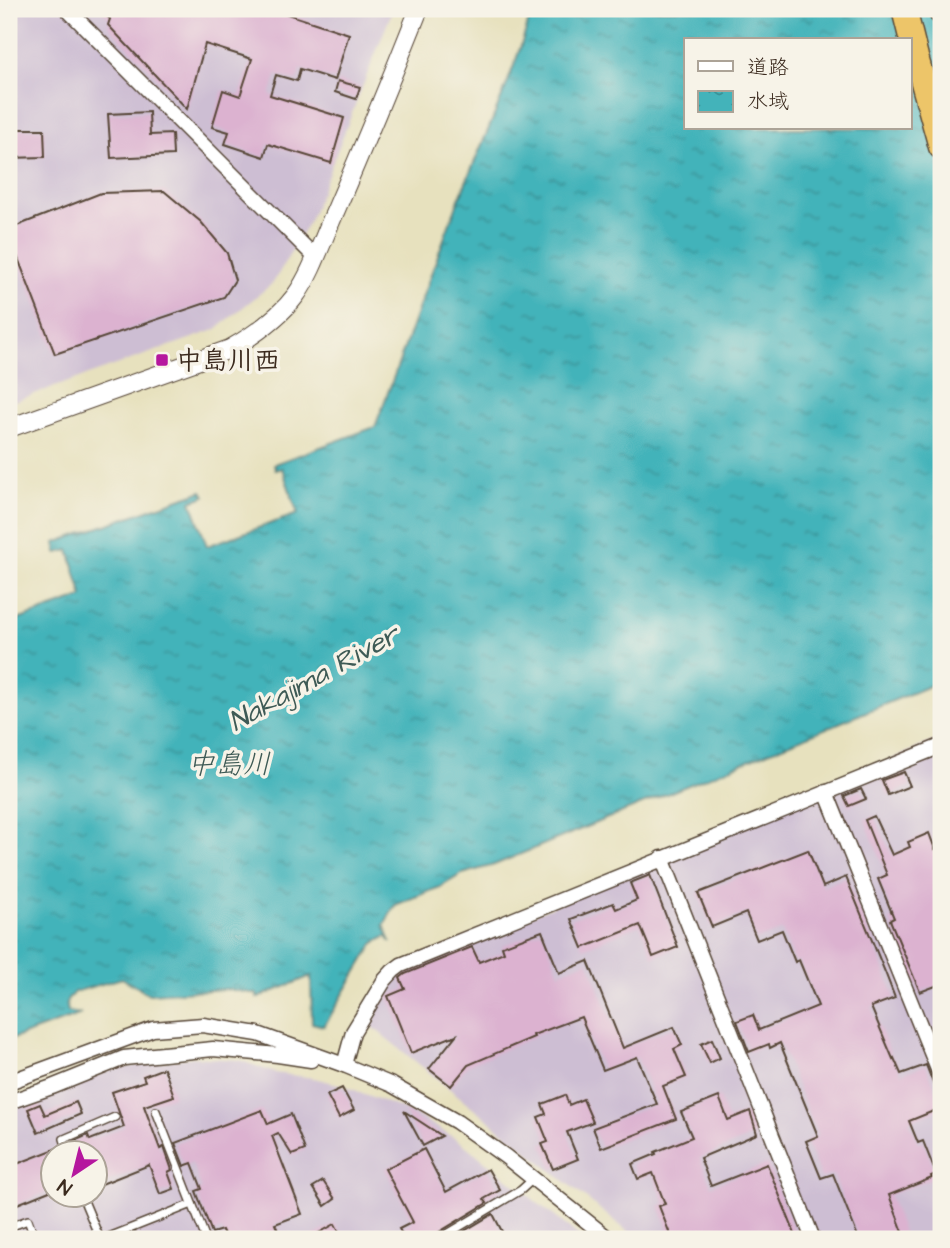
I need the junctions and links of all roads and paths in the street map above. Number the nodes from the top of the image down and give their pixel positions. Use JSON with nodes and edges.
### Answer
{"nodes":[{"id":1,"x":67,"y":9,"type":"edge"},
{"id":2,"x":419,"y":9,"type":"edge"},
{"id":3,"x":904,"y":9,"type":"edge"},
{"id":4,"x":911,"y":38,"type":"edge"},
{"id":5,"x":912,"y":42,"type":"edge"},
{"id":6,"x":941,"y":148,"type":"edge"},
{"id":7,"x":315,"y":257,"type":"junction"},
{"id":8,"x":9,"y":428,"type":"edge"},
{"id":9,"x":941,"y":746,"type":"edge"},
{"id":10,"x":826,"y":792,"type":"junction"},
{"id":11,"x":662,"y":858,"type":"junction"},
{"id":12,"x":344,"y":1065,"type":"junction"},
{"id":13,"x":941,"y":1077,"type":"edge"},
{"id":14,"x":9,"y":1082,"type":"edge"},
{"id":15,"x":9,"y":1102,"type":"edge"},
{"id":16,"x":156,"y":1111,"type":"dead end"},
{"id":17,"x":115,"y":1118,"type":"dead end"},
{"id":18,"x":64,"y":1140,"type":"edge"},
{"id":19,"x":533,"y":1179,"type":"junction"},
{"id":20,"x":192,"y":1204,"type":"junction"},
{"id":21,"x":89,"y":1210,"type":"edge"},
{"id":22,"x":9,"y":1227,"type":"edge"},
{"id":23,"x":35,"y":1239,"type":"edge"},
{"id":24,"x":102,"y":1239,"type":"edge"},
{"id":25,"x":206,"y":1239,"type":"edge"},
{"id":26,"x":439,"y":1239,"type":"edge"},
{"id":27,"x":609,"y":1239,"type":"edge"},
{"id":28,"x":813,"y":1239,"type":"edge"}],
"edges":[{"from":1,"to":7,"type":"street"},
{"from":2,"to":7,"type":"street"},
{"from":3,"to":4,"type":"highway"},
{"from":5,"to":6,"type":"highway"},
{"from":7,"to":8,"type":"street"},
{"from":9,"to":10,"type":"street"},
{"from":10,"to":11,"type":"street"},
{"from":10,"to":13,"type":"street"},
{"from":11,"to":12,"type":"street"},
{"from":11,"to":28,"type":"street"},
{"from":12,"to":14,"type":"street"},
{"from":12,"to":15,"type":"street"},
{"from":12,"to":19,"type":"street"},
{"from":16,"to":20,"type":"lane"},
{"from":17,"to":18,"type":"lane"},
{"from":19,"to":26,"type":"lane"},
{"from":19,"to":27,"type":"street"},
{"from":20,"to":24,"type":"lane"},
{"from":20,"to":25,"type":"lane"},
{"from":21,"to":24,"type":"lane"},
{"from":22,"to":23,"type":"lane"}]}
